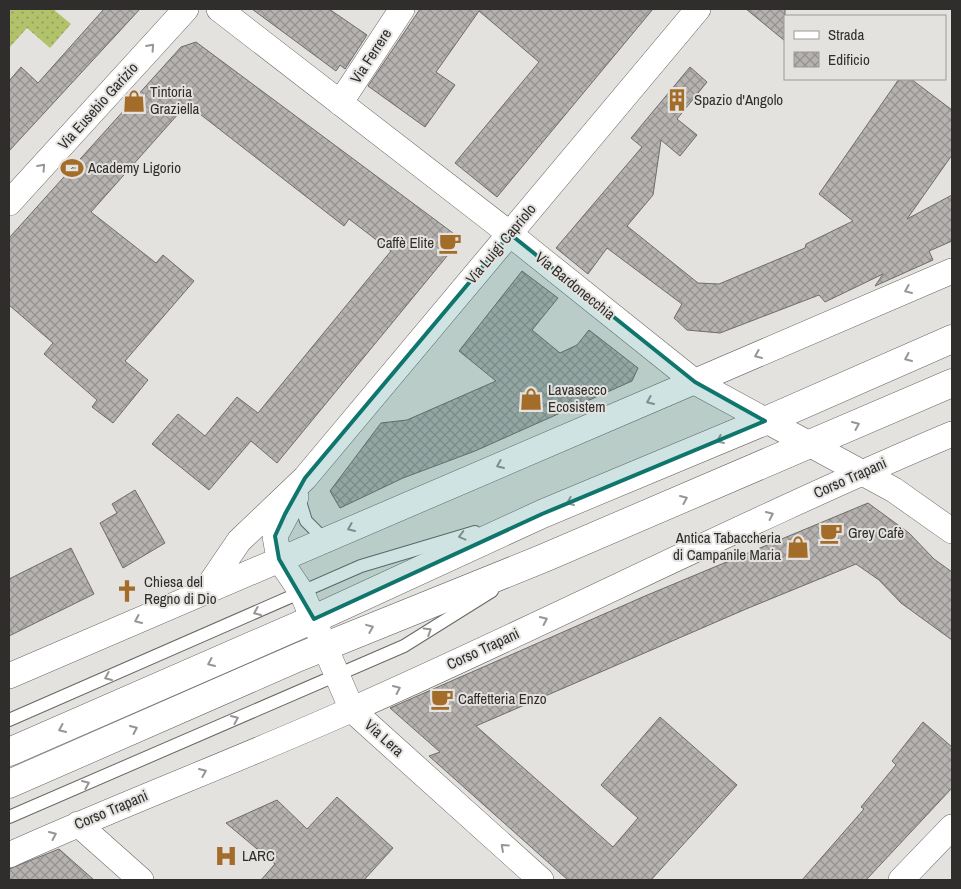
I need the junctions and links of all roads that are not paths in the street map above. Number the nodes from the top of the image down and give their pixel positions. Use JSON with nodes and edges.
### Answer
{"nodes":[{"id":1,"x":186,"y":9,"type":"edge"},
{"id":2,"x":219,"y":9,"type":"edge"},
{"id":3,"x":402,"y":9,"type":"edge"},
{"id":4,"x":698,"y":9,"type":"edge"},
{"id":5,"x":340,"y":103,"type":"junction"},
{"id":6,"x":9,"y":203,"type":"edge"},
{"id":7,"x":510,"y":234,"type":"junction"},
{"id":8,"x":952,"y":271,"type":"edge"},
{"id":9,"x":952,"y":339,"type":"edge"},
{"id":10,"x":695,"y":382,"type":"junction"},
{"id":11,"x":952,"y":383,"type":"edge"},
{"id":12,"x":765,"y":421,"type":"junction"},
{"id":13,"x":952,"y":434,"type":"edge"},
{"id":14,"x":812,"y":445,"type":"junction"},
{"id":15,"x":863,"y":472,"type":"junction"},
{"id":16,"x":301,"y":486,"type":"junction"},
{"id":17,"x":542,"y":514,"type":"junction"},
{"id":18,"x":952,"y":531,"type":"edge"},
{"id":19,"x":324,"y":539,"type":"junction"},
{"id":20,"x":544,"y":558,"type":"junction"},
{"id":21,"x":279,"y":559,"type":"junction"},
{"id":22,"x":205,"y":591,"type":"junction"},
{"id":23,"x":302,"y":593,"type":"junction"},
{"id":24,"x":314,"y":619,"type":"junction"},
{"id":25,"x":325,"y":646,"type":"junction"},
{"id":26,"x":337,"y":675,"type":"junction"},
{"id":27,"x":9,"y":676,"type":"edge"},
{"id":28,"x":352,"y":710,"type":"junction"},
{"id":29,"x":9,"y":720,"type":"edge"},
{"id":30,"x":9,"y":752,"type":"edge"},
{"id":31,"x":9,"y":784,"type":"edge"},
{"id":32,"x":9,"y":817,"type":"edge"},
{"id":33,"x":78,"y":824,"type":"junction"},
{"id":34,"x":952,"y":827,"type":"edge"},
{"id":35,"x":9,"y":855,"type":"edge"},
{"id":36,"x":141,"y":880,"type":"edge"},
{"id":37,"x":540,"y":880,"type":"edge"},
{"id":38,"x":901,"y":880,"type":"edge"}],
"edges":[{"from":6,"to":1,"type":"street","name":"Via Eusebio Garizio","one_way":true},
{"from":2,"to":5,"type":"street","name":"Via Bardonecchia"},
{"from":3,"to":5,"type":"street","name":"Via Ferrere"},
{"from":4,"to":7,"type":"street","name":"Via Luigi Capriolo"},
{"from":5,"to":7,"type":"street","name":"Via Bardonecchia"},
{"from":7,"to":10,"type":"street","name":"Via Bardonecchia"},
{"from":7,"to":16,"type":"street","name":"Via Luigi Capriolo"},
{"from":8,"to":10,"type":"street","one_way":true},
{"from":9,"to":12,"type":"main road","one_way":true},
{"from":10,"to":12,"type":"street","name":"Via Bardonecchia"},
{"from":10,"to":19,"type":"street","one_way":true},
{"from":14,"to":11,"type":"main road","one_way":true},
{"from":12,"to":14,"type":"street","name":"Via Bardonecchia"},
{"from":12,"to":17,"type":"main road","one_way":true},
{"from":13,"to":15,"type":"street","name":"Corso Trapani"},
{"from":14,"to":15,"type":"street","name":"Via Bardonecchia"},
{"from":20,"to":14,"type":"main road","one_way":true},
{"from":15,"to":18,"type":"street","name":"Via Bardonecchia"},
{"from":28,"to":15,"type":"street","name":"Corso Trapani","one_way":true},
{"from":16,"to":19,"type":"lane"},
{"from":16,"to":21,"type":"street","name":"Via Luigi Capriolo"},
{"from":16,"to":22,"type":"street","name":"Via Luigi Capriolo"},
{"from":17,"to":23,"type":"lane","one_way":true},
{"from":17,"to":24,"type":"main road"},
{"from":19,"to":21,"type":"street"},
{"from":25,"to":20,"type":"main road","one_way":true},
{"from":26,"to":20,"type":"lane","one_way":true},
{"from":21,"to":22,"type":"street"},
{"from":21,"to":23,"type":"street","name":"Via Lera"},
{"from":22,"to":27,"type":"street","one_way":true},
{"from":23,"to":24,"type":"street","name":"Via Lera"},
{"from":23,"to":29,"type":"lane","one_way":true},
{"from":24,"to":25,"type":"street","name":"Via Lera"},
{"from":24,"to":30,"type":"main road","one_way":true},
{"from":25,"to":26,"type":"street","name":"Via Lera"},
{"from":31,"to":25,"type":"main road","one_way":true},
{"from":26,"to":28,"type":"street","name":"Via Lera"},
{"from":32,"to":26,"type":"lane","one_way":true},
{"from":33,"to":28,"type":"street","name":"Corso Trapani","one_way":true},
{"from":37,"to":28,"type":"street","name":"Via Lera","one_way":true},
{"from":35,"to":33,"type":"street","name":"Corso Trapani","one_way":true},
{"from":33,"to":36,"type":"street"},
{"from":34,"to":38,"type":"street"}]}
